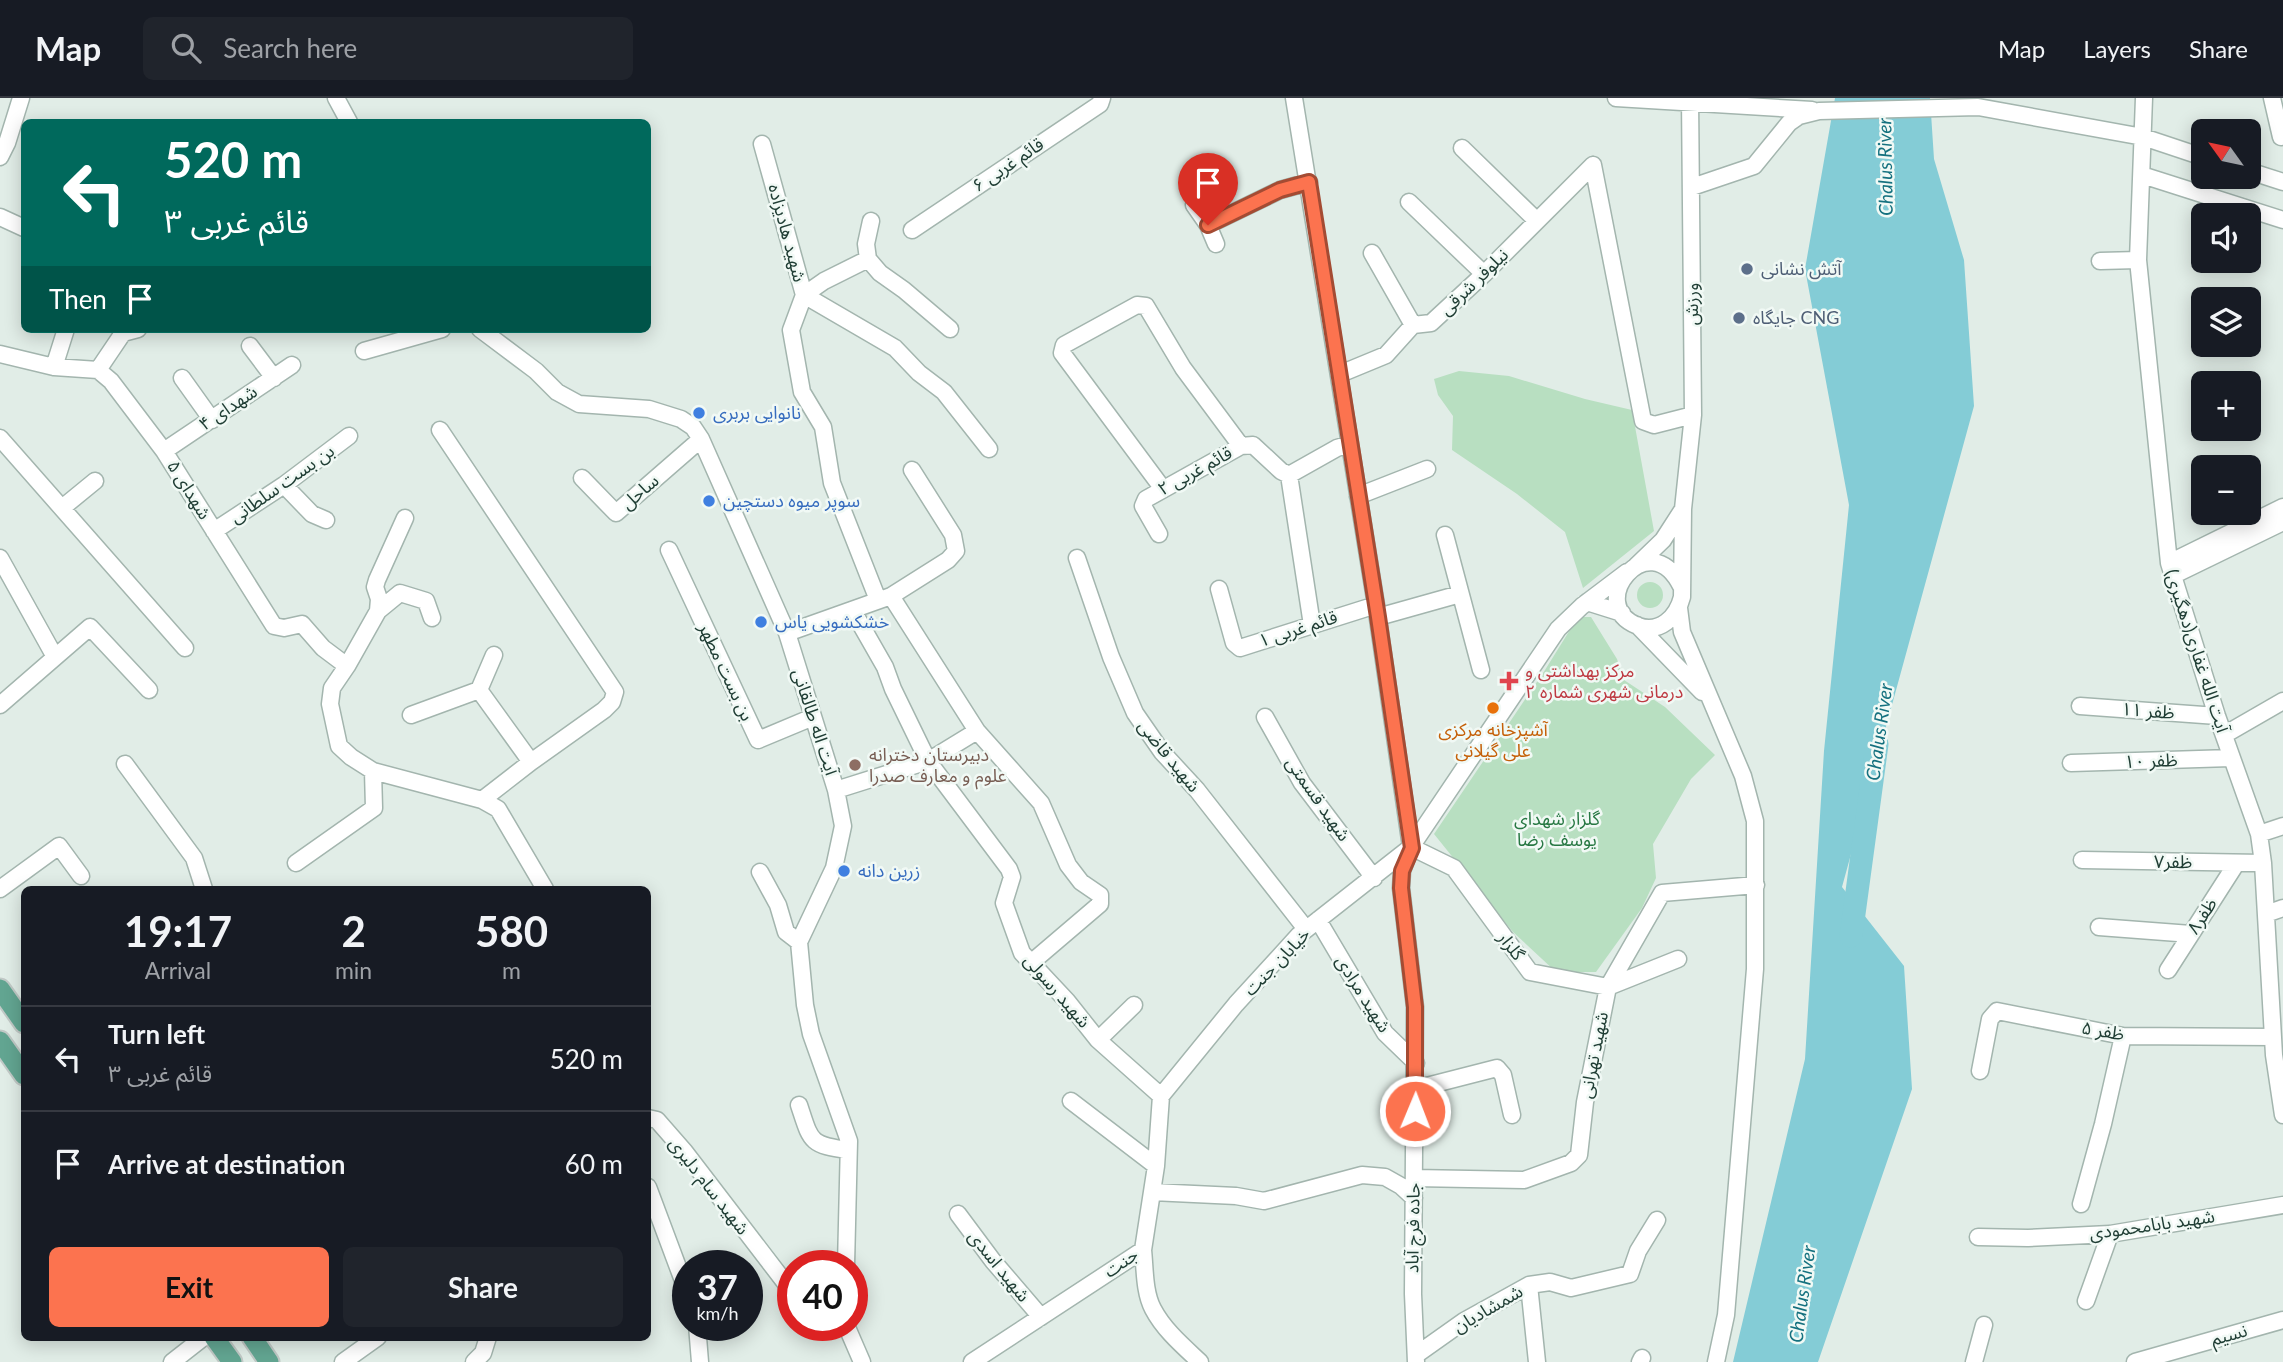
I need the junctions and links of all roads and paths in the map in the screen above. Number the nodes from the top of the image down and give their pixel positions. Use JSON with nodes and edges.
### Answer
{"nodes":[{"id":1,"x":21,"y":98,"type":"edge"},
{"id":2,"x":336,"y":98,"type":"edge"},
{"id":3,"x":1102,"y":98,"type":"edge"},
{"id":4,"x":1294,"y":98,"type":"edge"},
{"id":5,"x":1616,"y":98,"type":"edge"},
{"id":6,"x":2144,"y":98,"type":"edge"},
{"id":7,"x":2272,"y":98,"type":"edge"},
{"id":8,"x":1689,"y":100,"type":"edge"},
{"id":9,"x":1817,"y":111,"type":"junction"},
{"id":10,"x":347,"y":119,"type":"edge"},
{"id":11,"x":2281,"y":137,"type":"dead end"},
{"id":12,"x":2143,"y":138,"type":"junction"},
{"id":13,"x":762,"y":144,"type":"dead end"},
{"id":14,"x":1462,"y":148,"type":"dead end"},
{"id":15,"x":2191,"y":153,"type":"edge"},
{"id":16,"x":0,"y":157,"type":"edge"},
{"id":17,"x":2142,"y":175,"type":"junction"},
{"id":18,"x":2261,"y":175,"type":"edge"},
{"id":19,"x":1309,"y":182,"type":"junction"},
{"id":20,"x":2283,"y":182,"type":"edge"},
{"id":21,"x":1692,"y":187,"type":"junction"},
{"id":22,"x":1409,"y":202,"type":"dead end"},
{"id":23,"x":1194,"y":205,"type":"dead end"},
{"id":24,"x":0,"y":218,"type":"edge"},
{"id":25,"x":2283,"y":220,"type":"edge"},
{"id":26,"x":871,"y":221,"type":"dead end"},
{"id":27,"x":1537,"y":221,"type":"junction"},
{"id":28,"x":1208,"y":225,"type":"junction"},
{"id":29,"x":21,"y":227,"type":"edge"},
{"id":30,"x":912,"y":230,"type":"dead end"},
{"id":31,"x":1216,"y":244,"type":"dead end"},
{"id":32,"x":1372,"y":253,"type":"dead end"},
{"id":33,"x":868,"y":259,"type":"junction"},
{"id":34,"x":2138,"y":260,"type":"junction"},
{"id":35,"x":2100,"y":261,"type":"dead end"},
{"id":36,"x":1484,"y":274,"type":"junction"},
{"id":37,"x":804,"y":295,"type":"junction"},
{"id":38,"x":1413,"y":325,"type":"junction"},
{"id":39,"x":950,"y":329,"type":"dead end"},
{"id":40,"x":65,"y":333,"type":"edge"},
{"id":41,"x":124,"y":333,"type":"edge"},
{"id":42,"x":428,"y":333,"type":"edge"},
{"id":43,"x":485,"y":333,"type":"edge"},
{"id":44,"x":250,"y":346,"type":"dead end"},
{"id":45,"x":364,"y":351,"type":"dead end"},
{"id":46,"x":0,"y":354,"type":"edge"},
{"id":47,"x":292,"y":365,"type":"dead end"},
{"id":48,"x":54,"y":367,"type":"junction"},
{"id":49,"x":98,"y":369,"type":"junction"},
{"id":50,"x":1340,"y":374,"type":"junction"},
{"id":51,"x":182,"y":378,"type":"dead end"},
{"id":52,"x":274,"y":378,"type":"junction"},
{"id":53,"x":1693,"y":415,"type":"junction"},
{"id":54,"x":212,"y":419,"type":"junction"},
{"id":55,"x":440,"y":430,"type":"dead end"},
{"id":56,"x":349,"y":436,"type":"dead end"},
{"id":57,"x":0,"y":438,"type":"edge"},
{"id":58,"x":701,"y":439,"type":"junction"},
{"id":59,"x":1350,"y":444,"type":"junction"},
{"id":60,"x":1241,"y":446,"type":"junction"},
{"id":61,"x":989,"y":449,"type":"dead end"},
{"id":62,"x":164,"y":452,"type":"junction"},
{"id":63,"x":1427,"y":469,"type":"dead end"},
{"id":64,"x":912,"y":470,"type":"dead end"},
{"id":65,"x":1289,"y":475,"type":"junction"},
{"id":66,"x":582,"y":478,"type":"dead end"},
{"id":67,"x":95,"y":481,"type":"dead end"},
{"id":68,"x":284,"y":485,"type":"junction"},
{"id":69,"x":1163,"y":489,"type":"junction"},
{"id":70,"x":1358,"y":496,"type":"junction"},
{"id":71,"x":2283,"y":507,"type":"edge"},
{"id":72,"x":62,"y":508,"type":"junction"},
{"id":73,"x":1683,"y":509,"type":"junction"},
{"id":74,"x":405,"y":518,"type":"dead end"},
{"id":75,"x":326,"y":520,"type":"dead end"},
{"id":76,"x":2283,"y":522,"type":"edge"},
{"id":77,"x":214,"y":531,"type":"junction"},
{"id":78,"x":1159,"y":534,"type":"dead end"},
{"id":79,"x":1445,"y":535,"type":"dead end"},
{"id":80,"x":669,"y":550,"type":"dead end"},
{"id":81,"x":0,"y":558,"type":"edge"},
{"id":82,"x":1077,"y":558,"type":"dead end"},
{"id":83,"x":1632,"y":569,"type":"junction"},
{"id":84,"x":2170,"y":570,"type":"junction"},
{"id":85,"x":6,"y":583,"type":"edge"},
{"id":86,"x":1681,"y":586,"type":"junction"},
{"id":87,"x":1219,"y":589,"type":"dead end"},
{"id":88,"x":1460,"y":594,"type":"junction"},
{"id":89,"x":885,"y":598,"type":"junction"},
{"id":90,"x":1587,"y":602,"type":"junction"},
{"id":91,"x":1679,"y":608,"type":"junction"},
{"id":92,"x":379,"y":611,"type":"junction"},
{"id":93,"x":853,"y":611,"type":"junction"},
{"id":94,"x":1377,"y":611,"type":"junction"},
{"id":95,"x":1622,"y":613,"type":"junction"},
{"id":96,"x":432,"y":618,"type":"dead end"},
{"id":97,"x":1312,"y":625,"type":"junction"},
{"id":98,"x":1637,"y":625,"type":"junction"},
{"id":99,"x":786,"y":633,"type":"junction"},
{"id":100,"x":185,"y":648,"type":"dead end"},
{"id":101,"x":494,"y":655,"type":"dead end"},
{"id":102,"x":55,"y":657,"type":"junction"},
{"id":103,"x":347,"y":666,"type":"junction"},
{"id":104,"x":1481,"y":670,"type":"dead end"},
{"id":105,"x":149,"y":690,"type":"dead end"},
{"id":106,"x":479,"y":690,"type":"junction"},
{"id":107,"x":1709,"y":699,"type":"junction"},
{"id":108,"x":2283,"y":701,"type":"edge"},
{"id":109,"x":0,"y":705,"type":"edge"},
{"id":110,"x":2080,"y":706,"type":"dead end"},
{"id":111,"x":411,"y":715,"type":"dead end"},
{"id":112,"x":2217,"y":716,"type":"junction"},
{"id":113,"x":813,"y":717,"type":"junction"},
{"id":114,"x":1265,"y":717,"type":"dead end"},
{"id":115,"x":977,"y":731,"type":"junction"},
{"id":116,"x":2224,"y":735,"type":"junction"},
{"id":117,"x":2231,"y":758,"type":"junction"},
{"id":118,"x":928,"y":761,"type":"junction"},
{"id":119,"x":531,"y":762,"type":"junction"},
{"id":120,"x":2071,"y":763,"type":"dead end"},
{"id":121,"x":125,"y":764,"type":"dead end"},
{"id":122,"x":373,"y":771,"type":"junction"},
{"id":123,"x":836,"y":790,"type":"junction"},
{"id":124,"x":482,"y":800,"type":"junction"},
{"id":125,"x":2283,"y":826,"type":"edge"},
{"id":126,"x":2259,"y":834,"type":"junction"},
{"id":127,"x":1412,"y":848,"type":"junction"},
{"id":128,"x":2082,"y":860,"type":"dead end"},
{"id":129,"x":296,"y":863,"type":"dead end"},
{"id":130,"x":2263,"y":863,"type":"junction"},
{"id":131,"x":2236,"y":864,"type":"junction"},
{"id":132,"x":760,"y":872,"type":"dead end"},
{"id":133,"x":81,"y":876,"type":"dead end"},
{"id":134,"x":1374,"y":878,"type":"junction"},
{"id":135,"x":203,"y":886,"type":"edge"},
{"id":136,"x":541,"y":886,"type":"edge"},
{"id":137,"x":1756,"y":886,"type":"junction"},
{"id":138,"x":0,"y":889,"type":"edge"},
{"id":139,"x":2283,"y":908,"type":"edge"},
{"id":140,"x":2266,"y":914,"type":"junction"},
{"id":141,"x":1312,"y":925,"type":"junction"},
{"id":142,"x":2099,"y":926,"type":"dead end"},
{"id":143,"x":2191,"y":933,"type":"junction"},
{"id":144,"x":799,"y":942,"type":"junction"},
{"id":145,"x":1678,"y":959,"type":"dead end"},
{"id":146,"x":1032,"y":962,"type":"junction"},
{"id":147,"x":2168,"y":970,"type":"dead end"},
{"id":148,"x":1608,"y":986,"type":"junction"},
{"id":149,"x":0,"y":989,"type":"edge"},
{"id":150,"x":1134,"y":1005,"type":"dead end"},
{"id":151,"x":21,"y":1019,"type":"edge"},
{"id":152,"x":2123,"y":1036,"type":"junction"},
{"id":153,"x":2273,"y":1037,"type":"junction"},
{"id":154,"x":1098,"y":1040,"type":"junction"},
{"id":155,"x":0,"y":1041,"type":"edge"},
{"id":156,"x":2279,"y":1053,"type":"edge"},
{"id":157,"x":1416,"y":1063,"type":"junction"},
{"id":158,"x":21,"y":1071,"type":"edge"},
{"id":159,"x":1980,"y":1071,"type":"dead end"},
{"id":160,"x":1415,"y":1089,"type":"junction"},
{"id":161,"x":1161,"y":1096,"type":"junction"},
{"id":162,"x":1071,"y":1101,"type":"dead end"},
{"id":163,"x":799,"y":1105,"type":"dead end"},
{"id":164,"x":1511,"y":1115,"type":"dead end"},
{"id":165,"x":2283,"y":1115,"type":"edge"},
{"id":166,"x":651,"y":1119,"type":"edge"},
{"id":167,"x":848,"y":1150,"type":"junction"},
{"id":168,"x":1156,"y":1166,"type":"junction"},
{"id":169,"x":1414,"y":1178,"type":"junction"},
{"id":170,"x":1152,"y":1192,"type":"junction"},
{"id":171,"x":651,"y":1195,"type":"edge"},
{"id":172,"x":1414,"y":1198,"type":"junction"},
{"id":173,"x":2081,"y":1204,"type":"dead end"},
{"id":174,"x":2283,"y":1205,"type":"edge"},
{"id":175,"x":958,"y":1214,"type":"dead end"},
{"id":176,"x":1657,"y":1220,"type":"dead end"},
{"id":177,"x":2110,"y":1234,"type":"junction"},
{"id":178,"x":1978,"y":1237,"type":"dead end"},
{"id":179,"x":846,"y":1250,"type":"edge"},
{"id":180,"x":1143,"y":1250,"type":"junction"},
{"id":181,"x":672,"y":1251,"type":"edge"},
{"id":182,"x":777,"y":1272,"type":"edge"},
{"id":183,"x":1528,"y":1285,"type":"junction"},
{"id":184,"x":2086,"y":1301,"type":"dead end"},
{"id":185,"x":1041,"y":1317,"type":"junction"},
{"id":186,"x":2283,"y":1320,"type":"edge"},
{"id":187,"x":1984,"y":1325,"type":"dead end"},
{"id":188,"x":199,"y":1341,"type":"edge"},
{"id":189,"x":217,"y":1341,"type":"edge"},
{"id":190,"x":255,"y":1341,"type":"edge"},
{"id":191,"x":372,"y":1341,"type":"edge"},
{"id":192,"x":486,"y":1341,"type":"edge"},
{"id":193,"x":698,"y":1341,"type":"edge"},
{"id":194,"x":853,"y":1341,"type":"edge"},
{"id":195,"x":1416,"y":1359,"type":"edge"},
{"id":196,"x":173,"y":1362,"type":"edge"},
{"id":197,"x":232,"y":1362,"type":"edge"},
{"id":198,"x":269,"y":1362,"type":"edge"},
{"id":199,"x":343,"y":1362,"type":"edge"},
{"id":200,"x":474,"y":1362,"type":"edge"},
{"id":201,"x":700,"y":1362,"type":"edge"},
{"id":202,"x":862,"y":1362,"type":"edge"},
{"id":203,"x":972,"y":1362,"type":"edge"},
{"id":204,"x":1200,"y":1362,"type":"edge"},
{"id":205,"x":1537,"y":1362,"type":"edge"},
{"id":206,"x":1716,"y":1362,"type":"edge"},
{"id":207,"x":1974,"y":1362,"type":"edge"},
{"id":208,"x":2135,"y":1362,"type":"edge"}],
"edges":[{"from":1,"to":16,"type":"street"},
{"from":2,"to":10,"type":"street"},
{"from":3,"to":30,"type":"street","name":"قائم غربی ۶"},
{"from":4,"to":19,"type":"street","name":"جاده فرج آباد"},
{"from":5,"to":8,"type":"street"},
{"from":6,"to":12,"type":"street","name":"آیت الله غفاری(دهگیری)"},
{"from":7,"to":11,"type":"street"},
{"from":8,"to":9,"type":"street"},
{"from":8,"to":21,"type":"street","name":"ورزش"},
{"from":9,"to":12,"type":"street"},
{"from":9,"to":21,"type":"street"},
{"from":12,"to":15,"type":"street"},
{"from":12,"to":17,"type":"street","name":"آیت الله غفاری(دهگیری)"},
{"from":13,"to":37,"type":"street","name":"شهید هادیزاده"},
{"from":14,"to":27,"type":"street"},
{"from":17,"to":25,"type":"street"},
{"from":17,"to":34,"type":"street","name":"آیت الله غفاری(دهگیری)"},
{"from":18,"to":20,"type":"street"},
{"from":19,"to":28,"type":"street"},
{"from":19,"to":50,"type":"street","name":"جاده فرج آباد"},
{"from":21,"to":53,"type":"street","name":"ورزش"},
{"from":22,"to":36,"type":"street"},
{"from":23,"to":28,"type":"street"},
{"from":24,"to":29,"type":"street"},
{"from":26,"to":33,"type":"street"},
{"from":27,"to":36,"type":"street","name":"نیلوفر شرقی"},
{"from":27,"to":53,"type":"street","name":"نیلوفر شرقی"},
{"from":28,"to":31,"type":"street"},
{"from":32,"to":38,"type":"street"},
{"from":33,"to":37,"type":"street"},
{"from":33,"to":39,"type":"street"},
{"from":34,"to":35,"type":"street"},
{"from":34,"to":84,"type":"street","name":"آیت الله غفاری(دهگیری)"},
{"from":36,"to":38,"type":"street","name":"نیلوفر شرقی"},
{"from":37,"to":61,"type":"street"},
{"from":37,"to":89,"type":"street","name":"شهید هادیزاده"},
{"from":38,"to":50,"type":"street","name":"نیلوفر شرقی"},
{"from":40,"to":48,"type":"street"},
{"from":41,"to":49,"type":"street"},
{"from":42,"to":45,"type":"street"},
{"from":43,"to":58,"type":"street","name":"آیت اله طالقانی"},
{"from":44,"to":52,"type":"street"},
{"from":46,"to":48,"type":"street"},
{"from":47,"to":52,"type":"street","name":"شهدای ۴"},
{"from":48,"to":49,"type":"street"},
{"from":49,"to":62,"type":"street","name":"شهدای ۵"},
{"from":50,"to":59,"type":"street","name":"جاده فرج آباد"},
{"from":51,"to":54,"type":"street"},
{"from":52,"to":54,"type":"street","name":"شهدای ۴"},
{"from":53,"to":73,"type":"street","name":"ورزش"},
{"from":54,"to":62,"type":"street","name":"شهدای ۴"},
{"from":55,"to":119,"type":"street"},
{"from":56,"to":68,"type":"street","name":"بن بست سلطانی"},
{"from":57,"to":72,"type":"street"},
{"from":58,"to":66,"type":"street","name":"ساحل"},
{"from":58,"to":99,"type":"street","name":"آیت اله طالقانی"},
{"from":59,"to":65,"type":"street"},
{"from":59,"to":70,"type":"street","name":"جاده فرج آباد"},
{"from":60,"to":65,"type":"street","name":"قائم غربی ۲"},
{"from":60,"to":69,"type":"street","name":"قائم غربی ۲"},
{"from":60,"to":69,"type":"street"},
{"from":62,"to":77,"type":"street","name":"شهدای ۵"},
{"from":63,"to":70,"type":"street"},
{"from":64,"to":89,"type":"street"},
{"from":65,"to":97,"type":"street"},
{"from":67,"to":72,"type":"street"},
{"from":68,"to":75,"type":"street"},
{"from":68,"to":77,"type":"street","name":"بن بست سلطانی"},
{"from":69,"to":78,"type":"street","name":"قائم غربی ۲"},
{"from":70,"to":94,"type":"street","name":"جاده فرج آباد"},
{"from":71,"to":84,"type":"street"},
{"from":72,"to":100,"type":"street"},
{"from":73,"to":83,"type":"street"},
{"from":73,"to":86,"type":"street","name":"ورزش"},
{"from":74,"to":92,"type":"street"},
{"from":76,"to":84,"type":"street"},
{"from":77,"to":103,"type":"street","name":"شهدای ۵"},
{"from":79,"to":88,"type":"street"},
{"from":80,"to":113,"type":"street","name":"بن بست مطهر"},
{"from":81,"to":85,"type":"street"},
{"from":82,"to":141,"type":"street","name":"شهید قاضی"},
{"from":83,"to":86,"type":"street"},
{"from":83,"to":90,"type":"street"},
{"from":83,"to":95,"type":"street"},
{"from":84,"to":112,"type":"street","name":"آیت الله غفاری(دهگیری)"},
{"from":85,"to":102,"type":"street"},
{"from":86,"to":91,"type":"street"},
{"from":87,"to":97,"type":"street","name":"قائم غربی ۱"},
{"from":88,"to":94,"type":"street","name":"قائم غربی ۱"},
{"from":88,"to":104,"type":"street"},
{"from":89,"to":93,"type":"street"},
{"from":89,"to":115,"type":"street","name":"شهید هادیزاده"},
{"from":90,"to":95,"type":"street"},
{"from":90,"to":127,"type":"street"},
{"from":91,"to":98,"type":"street"},
{"from":91,"to":107,"type":"street"},
{"from":92,"to":96,"type":"street"},
{"from":92,"to":103,"type":"street"},
{"from":93,"to":99,"type":"street"},
{"from":93,"to":118,"type":"street","name":"شهید رسولی"},
{"from":94,"to":97,"type":"street","name":"قائم غربی ۱"},
{"from":94,"to":127,"type":"street","name":"جاده فرج آباد"},
{"from":95,"to":98,"type":"street"},
{"from":98,"to":107,"type":"street"},
{"from":99,"to":113,"type":"street","name":"آیت اله طالقانی"},
{"from":101,"to":106,"type":"street"},
{"from":102,"to":105,"type":"street"},
{"from":102,"to":109,"type":"street"},
{"from":103,"to":122,"type":"street"},
{"from":106,"to":111,"type":"street"},
{"from":106,"to":119,"type":"street"},
{"from":107,"to":137,"type":"street"},
{"from":108,"to":116,"type":"street"},
{"from":110,"to":112,"type":"street","name":"ظفر ۱۱"},
{"from":112,"to":116,"type":"street","name":"آیت الله غفاری(دهگیری)"},
{"from":113,"to":123,"type":"street","name":"آیت اله طالقانی"},
{"from":114,"to":134,"type":"street","name":"شهید قسمتی"},
{"from":115,"to":118,"type":"street"},
{"from":115,"to":146,"type":"street","name":"شهید هادیزاده"},
{"from":116,"to":117,"type":"street","name":"آیت الله غفاری(دهگیری)"},
{"from":117,"to":120,"type":"street","name":"ظفر ۱۰"},
{"from":117,"to":126,"type":"street","name":"آیت الله غفاری(دهگیری)"},
{"from":118,"to":123,"type":"street"},
{"from":118,"to":146,"type":"street","name":"شهید رسولی"},
{"from":119,"to":124,"type":"street"},
{"from":121,"to":135,"type":"street"},
{"from":122,"to":124,"type":"street"},
{"from":122,"to":129,"type":"street"},
{"from":123,"to":144,"type":"street","name":"آیت اله طالقانی"},
{"from":124,"to":136,"type":"street"},
{"from":125,"to":126,"type":"street"},
{"from":126,"to":130,"type":"street","name":"آیت الله غفاری(دهگیری)"},
{"from":127,"to":134,"type":"street","name":"خیابان جنت"},
{"from":127,"to":148,"type":"street","name":"گلزار"},
{"from":127,"to":157,"type":"street","name":"جاده فرج آباد"},
{"from":128,"to":131,"type":"street","name":"ظفر۷"},
{"from":130,"to":131,"type":"street","name":"ظفر۷"},
{"from":130,"to":140,"type":"street","name":"آیت الله غفاری(دهگیری)"},
{"from":131,"to":143,"type":"street","name":"ظفر۸"},
{"from":132,"to":144,"type":"street"},
{"from":133,"to":138,"type":"street"},
{"from":134,"to":141,"type":"street","name":"خیابان جنت"},
{"from":137,"to":148,"type":"street","name":"شهید تهرانی"},
{"from":137,"to":206,"type":"street"},
{"from":139,"to":140,"type":"street"},
{"from":140,"to":153,"type":"street","name":"آیت الله غفاری(دهگیری)"},
{"from":141,"to":157,"type":"street","name":"شهید مرادی"},
{"from":141,"to":161,"type":"street","name":"خیابان جنت"},
{"from":142,"to":143,"type":"street"},
{"from":143,"to":147,"type":"street","name":"ظفر۸"},
{"from":144,"to":167,"type":"street","name":"آیت اله طالقانی"},
{"from":145,"to":148,"type":"street"},
{"from":146,"to":154,"type":"street","name":"شهید رسولی"},
{"from":148,"to":169,"type":"street","name":"شهید تهرانی"},
{"from":149,"to":151,"type":"main road"},
{"from":150,"to":154,"type":"street"},
{"from":152,"to":153,"type":"street","name":"ظفر ۵"},
{"from":152,"to":159,"type":"street","name":"ظفر ۵"},
{"from":152,"to":173,"type":"street"},
{"from":153,"to":156,"type":"street","name":"آیت الله غفاری(دهگیری)"},
{"from":154,"to":161,"type":"street","name":"شهید رسولی"},
{"from":155,"to":158,"type":"main road"},
{"from":156,"to":165,"type":"street","name":"آیت الله غفاری(دهگیری)"},
{"from":157,"to":160,"type":"street","name":"جاده فرج آباد"},
{"from":160,"to":164,"type":"street"},
{"from":160,"to":169,"type":"street","name":"جاده فرج آباد"},
{"from":161,"to":168,"type":"street","name":"جنت"},
{"from":162,"to":168,"type":"street"},
{"from":163,"to":167,"type":"street"},
{"from":166,"to":182,"type":"street","name":"شهید سام دلیری"},
{"from":167,"to":179,"type":"street","name":"آیت اله طالقانی"},
{"from":168,"to":170,"type":"street","name":"جنت"},
{"from":169,"to":172,"type":"street","name":"جاده فرج آباد"},
{"from":170,"to":172,"type":"street"},
{"from":170,"to":180,"type":"street","name":"جنت"},
{"from":171,"to":181,"type":"street"},
{"from":172,"to":195,"type":"street","name":"جاده فرج آباد"},
{"from":174,"to":177,"type":"street","name":"شهید بابامحمودی"},
{"from":175,"to":185,"type":"street","name":"شهید اسدی"},
{"from":176,"to":183,"type":"street","name":"شمشادیان"},
{"from":177,"to":178,"type":"street","name":"شهید بابامحمودی"},
{"from":177,"to":184,"type":"street"},
{"from":180,"to":185,"type":"street","name":"جنت"},
{"from":180,"to":204,"type":"street"},
{"from":183,"to":195,"type":"street","name":"شمشادیان"},
{"from":183,"to":205,"type":"street"},
{"from":185,"to":203,"type":"street","name":"جنت"},
{"from":186,"to":208,"type":"street","name":"نسیم"},
{"from":187,"to":207,"type":"street"},
{"from":188,"to":196,"type":"street"},
{"from":189,"to":197,"type":"main road"},
{"from":190,"to":198,"type":"main road"},
{"from":191,"to":199,"type":"street"},
{"from":192,"to":200,"type":"street"},
{"from":193,"to":201,"type":"street"},
{"from":194,"to":202,"type":"street"}]}
